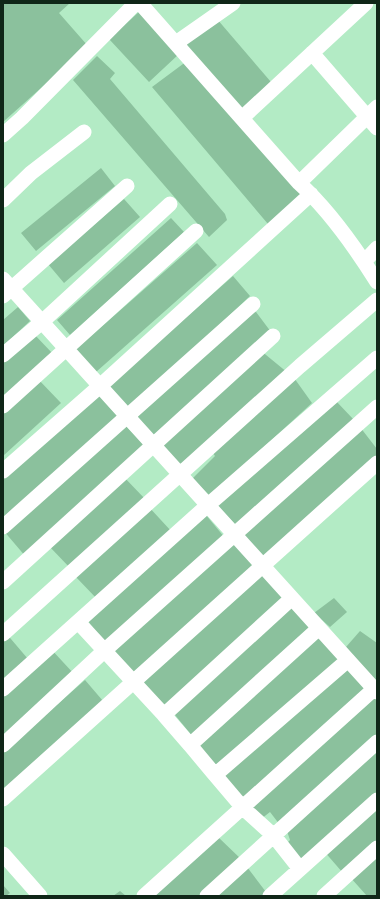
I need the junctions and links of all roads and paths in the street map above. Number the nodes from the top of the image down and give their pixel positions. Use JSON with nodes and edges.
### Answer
{"nodes":[{"id":1,"x":136,"y":3,"type":"edge"},
{"id":2,"x":140,"y":3,"type":"edge"},
{"id":3,"x":233,"y":3,"type":"edge"},
{"id":4,"x":366,"y":3,"type":"edge"},
{"id":5,"x":176,"y":43,"type":"junction"},
{"id":6,"x":312,"y":53,"type":"junction"},
{"id":7,"x":372,"y":111,"type":"edge"},
{"id":8,"x":242,"y":118,"type":"junction"},
{"id":9,"x":377,"y":128,"type":"edge"},
{"id":10,"x":84,"y":132,"type":"dead end"},
{"id":11,"x":3,"y":135,"type":"edge"},
{"id":12,"x":299,"y":182,"type":"junction"},
{"id":13,"x":127,"y":186,"type":"dead end"},
{"id":14,"x":312,"y":194,"type":"junction"},
{"id":15,"x":3,"y":200,"type":"edge"},
{"id":16,"x":170,"y":204,"type":"dead end"},
{"id":17,"x":196,"y":231,"type":"dead end"},
{"id":18,"x":377,"y":248,"type":"edge"},
{"id":19,"x":364,"y":262,"type":"junction"},
{"id":20,"x":377,"y":282,"type":"edge"},
{"id":21,"x":6,"y":288,"type":"edge"},
{"id":22,"x":377,"y":300,"type":"edge"},
{"id":23,"x":253,"y":304,"type":"dead end"},
{"id":24,"x":43,"y":321,"type":"junction"},
{"id":25,"x":273,"y":336,"type":"dead end"},
{"id":26,"x":66,"y":349,"type":"junction"},
{"id":27,"x":3,"y":356,"type":"edge"},
{"id":28,"x":377,"y":358,"type":"edge"},
{"id":29,"x":100,"y":386,"type":"junction"},
{"id":30,"x":3,"y":406,"type":"edge"},
{"id":31,"x":377,"y":407,"type":"edge"},
{"id":32,"x":127,"y":416,"type":"junction"},
{"id":33,"x":153,"y":445,"type":"junction"},
{"id":34,"x":377,"y":463,"type":"edge"},
{"id":35,"x":3,"y":470,"type":"edge"},
{"id":36,"x":180,"y":474,"type":"junction"},
{"id":37,"x":208,"y":505,"type":"junction"},
{"id":38,"x":3,"y":527,"type":"edge"},
{"id":39,"x":235,"y":535,"type":"junction"},
{"id":40,"x":262,"y":565,"type":"junction"},
{"id":41,"x":3,"y":582,"type":"edge"},
{"id":42,"x":292,"y":598,"type":"junction"},
{"id":43,"x":78,"y":622,"type":"junction"},
{"id":44,"x":319,"y":628,"type":"junction"},
{"id":45,"x":3,"y":634,"type":"edge"},
{"id":46,"x":104,"y":651,"type":"junction"},
{"id":47,"x":348,"y":660,"type":"junction"},
{"id":48,"x":133,"y":683,"type":"junction"},
{"id":49,"x":3,"y":689,"type":"edge"},
{"id":50,"x":376,"y":691,"type":"edge"},
{"id":51,"x":164,"y":715,"type":"junction"},
{"id":52,"x":377,"y":742,"type":"edge"},
{"id":53,"x":3,"y":745,"type":"edge"},
{"id":54,"x":190,"y":745,"type":"junction"},
{"id":55,"x":215,"y":775,"type":"junction"},
{"id":56,"x":3,"y":799,"type":"edge"},
{"id":57,"x":377,"y":800,"type":"edge"},
{"id":58,"x":243,"y":808,"type":"junction"},
{"id":59,"x":274,"y":836,"type":"junction"},
{"id":60,"x":377,"y":848,"type":"edge"},
{"id":61,"x":3,"y":854,"type":"edge"},
{"id":62,"x":300,"y":869,"type":"junction"},
{"id":63,"x":40,"y":896,"type":"edge"},
{"id":64,"x":144,"y":896,"type":"edge"},
{"id":65,"x":207,"y":896,"type":"edge"},
{"id":66,"x":270,"y":896,"type":"edge"},
{"id":67,"x":324,"y":896,"type":"edge"}],
"edges":[{"from":1,"to":11,"type":"street"},
{"from":2,"to":5,"type":"street"},
{"from":3,"to":5,"type":"street"},
{"from":4,"to":6,"type":"street"},
{"from":5,"to":8,"type":"street"},
{"from":6,"to":7,"type":"street"},
{"from":6,"to":8,"type":"street"},
{"from":7,"to":9,"type":"street"},
{"from":7,"to":12,"type":"street"},
{"from":8,"to":12,"type":"street"},
{"from":10,"to":15,"type":"street"},
{"from":12,"to":14,"type":"street"},
{"from":13,"to":21,"type":"street"},
{"from":14,"to":19,"type":"street"},
{"from":14,"to":29,"type":"street"},
{"from":16,"to":24,"type":"street"},
{"from":17,"to":26,"type":"street"},
{"from":18,"to":19,"type":"street"},
{"from":19,"to":20,"type":"street"},
{"from":21,"to":24,"type":"street"},
{"from":22,"to":36,"type":"street"},
{"from":23,"to":32,"type":"street"},
{"from":24,"to":26,"type":"street"},
{"from":24,"to":27,"type":"street"},
{"from":25,"to":33,"type":"street"},
{"from":26,"to":29,"type":"street"},
{"from":26,"to":30,"type":"street"},
{"from":28,"to":37,"type":"street"},
{"from":29,"to":32,"type":"street"},
{"from":29,"to":35,"type":"street"},
{"from":31,"to":39,"type":"street"},
{"from":32,"to":33,"type":"street"},
{"from":32,"to":38,"type":"street"},
{"from":33,"to":36,"type":"street"},
{"from":33,"to":41,"type":"street"},
{"from":34,"to":40,"type":"street"},
{"from":36,"to":37,"type":"street"},
{"from":36,"to":45,"type":"street"},
{"from":37,"to":39,"type":"street"},
{"from":37,"to":43,"type":"street"},
{"from":39,"to":40,"type":"street"},
{"from":39,"to":46,"type":"street"},
{"from":40,"to":42,"type":"street"},
{"from":40,"to":48,"type":"street"},
{"from":42,"to":44,"type":"street"},
{"from":42,"to":51,"type":"street"},
{"from":43,"to":46,"type":"street"},
{"from":43,"to":49,"type":"street"},
{"from":44,"to":47,"type":"street"},
{"from":44,"to":54,"type":"street"},
{"from":46,"to":48,"type":"street"},
{"from":46,"to":53,"type":"street"},
{"from":47,"to":50,"type":"street"},
{"from":47,"to":55,"type":"street"},
{"from":48,"to":51,"type":"street"},
{"from":48,"to":56,"type":"street"},
{"from":50,"to":58,"type":"street"},
{"from":51,"to":54,"type":"street"},
{"from":52,"to":59,"type":"street"},
{"from":54,"to":55,"type":"street"},
{"from":55,"to":58,"type":"street"},
{"from":57,"to":62,"type":"street"},
{"from":58,"to":59,"type":"street"},
{"from":58,"to":64,"type":"street"},
{"from":59,"to":62,"type":"street"},
{"from":59,"to":65,"type":"street"},
{"from":60,"to":67,"type":"street"},
{"from":61,"to":63,"type":"street"},
{"from":62,"to":66,"type":"street"}]}
